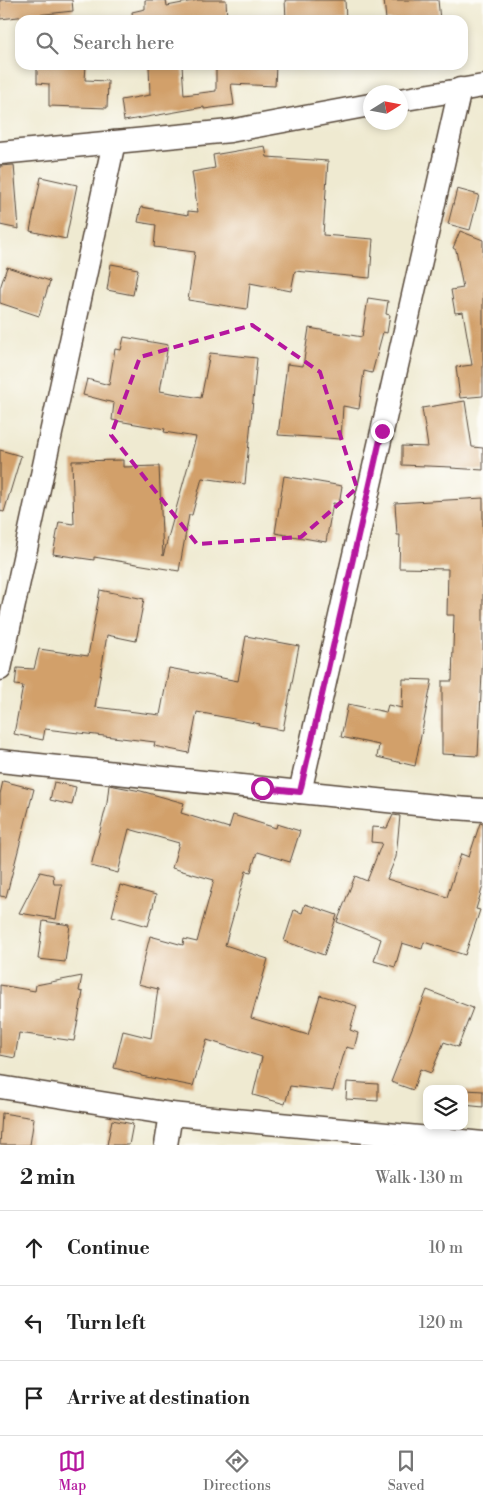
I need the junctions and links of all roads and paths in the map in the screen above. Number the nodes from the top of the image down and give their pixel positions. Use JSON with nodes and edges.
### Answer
{"nodes":[{"id":1,"x":483,"y":86,"type":"edge"},
{"id":2,"x":460,"y":89,"type":"junction"},
{"id":3,"x":408,"y":99,"type":"edge"},
{"id":4,"x":363,"y":106,"type":"edge"},
{"id":5,"x":114,"y":142,"type":"junction"},
{"id":6,"x":0,"y":153,"type":"edge"},
{"id":7,"x":0,"y":669,"type":"edge"},
{"id":8,"x":0,"y":761,"type":"edge"},
{"id":9,"x":300,"y":792,"type":"junction"},
{"id":10,"x":483,"y":810,"type":"edge"},
{"id":11,"x":0,"y":1087,"type":"edge"},
{"id":12,"x":171,"y":1114,"type":"junction"},
{"id":13,"x":483,"y":1143,"type":"edge"},
{"id":14,"x":166,"y":1145,"type":"edge"}],
"edges":[{"from":1,"to":2,"type":"street"},
{"from":2,"to":3,"type":"street"},
{"from":2,"to":9,"type":"street"},
{"from":4,"to":5,"type":"street"},
{"from":5,"to":6,"type":"street"},
{"from":5,"to":7,"type":"street"},
{"from":8,"to":9,"type":"street"},
{"from":9,"to":10,"type":"street"},
{"from":11,"to":12,"type":"street"},
{"from":12,"to":13,"type":"street"},
{"from":12,"to":14,"type":"street"}]}
